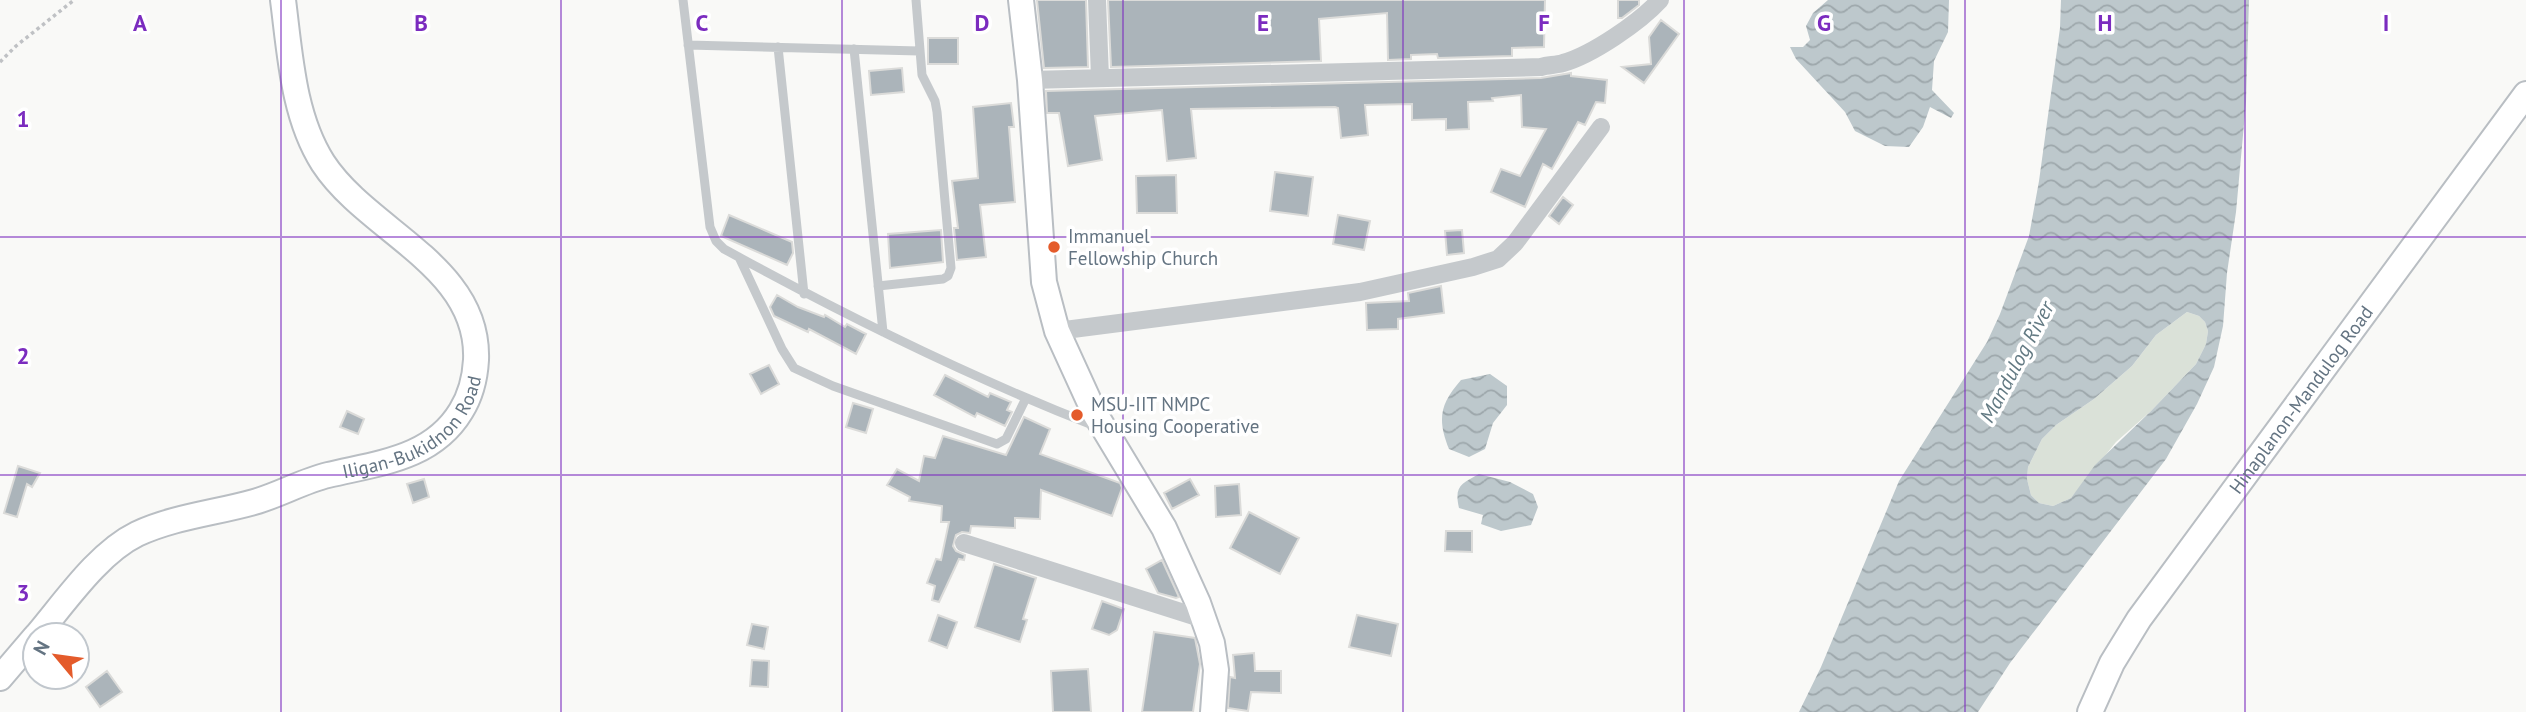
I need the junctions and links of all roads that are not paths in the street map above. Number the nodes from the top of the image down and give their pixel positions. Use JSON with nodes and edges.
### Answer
{"nodes":[{"id":1,"x":283,"y":0,"type":"edge"},
{"id":2,"x":683,"y":0,"type":"edge"},
{"id":3,"x":916,"y":0,"type":"edge"},
{"id":4,"x":1021,"y":0,"type":"edge"},
{"id":5,"x":1097,"y":0,"type":"edge"},
{"id":6,"x":1660,"y":0,"type":"edge"},
{"id":7,"x":688,"y":45,"type":"junction"},
{"id":8,"x":778,"y":47,"type":"junction"},
{"id":9,"x":854,"y":49,"type":"junction"},
{"id":10,"x":919,"y":51,"type":"junction"},
{"id":11,"x":1100,"y":77,"type":"junction"},
{"id":12,"x":1030,"y":80,"type":"junction"},
{"id":13,"x":2526,"y":94,"type":"edge"},
{"id":14,"x":1601,"y":127,"type":"dead end"},
{"id":15,"x":739,"y":257,"type":"junction"},
{"id":16,"x":878,"y":286,"type":"junction"},
{"id":17,"x":804,"y":294,"type":"junction"},
{"id":18,"x":1057,"y":331,"type":"junction"},
{"id":19,"x":883,"y":332,"type":"junction"},
{"id":20,"x":1026,"y":398,"type":"junction"},
{"id":21,"x":1103,"y":429,"type":"junction"},
{"id":22,"x":964,"y":543,"type":"dead end"},
{"id":23,"x":1203,"y":619,"type":"junction"},
{"id":24,"x":49,"y":621,"type":"edge"},
{"id":25,"x":21,"y":654,"type":"edge"},
{"id":26,"x":0,"y":678,"type":"edge"},
{"id":27,"x":1213,"y":712,"type":"edge"},
{"id":28,"x":2090,"y":712,"type":"edge"}],
"edges":[{"from":1,"to":24,"type":"street","name":"Iligan-Bukidnon Road"},
{"from":2,"to":7,"type":"lane"},
{"from":3,"to":10,"type":"lane"},
{"from":4,"to":12,"type":"street"},
{"from":5,"to":11,"type":"street"},
{"from":6,"to":11,"type":"street"},
{"from":7,"to":8,"type":"lane"},
{"from":7,"to":15,"type":"lane"},
{"from":8,"to":9,"type":"lane"},
{"from":8,"to":17,"type":"lane"},
{"from":9,"to":10,"type":"lane"},
{"from":9,"to":16,"type":"lane"},
{"from":10,"to":16,"type":"lane"},
{"from":11,"to":12,"type":"street"},
{"from":12,"to":18,"type":"street"},
{"from":13,"to":28,"type":"street","name":"Hinaplanon-Mandulog Road"},
{"from":14,"to":18,"type":"street"},
{"from":15,"to":17,"type":"lane"},
{"from":15,"to":20,"type":"lane"},
{"from":16,"to":19,"type":"lane"},
{"from":17,"to":19,"type":"lane"},
{"from":18,"to":21,"type":"street"},
{"from":19,"to":20,"type":"lane"},
{"from":20,"to":21,"type":"lane"},
{"from":21,"to":23,"type":"street"},
{"from":22,"to":23,"type":"street"},
{"from":23,"to":27,"type":"street"},
{"from":25,"to":26,"type":"street","name":"Iligan-Bukidnon Road"}]}
